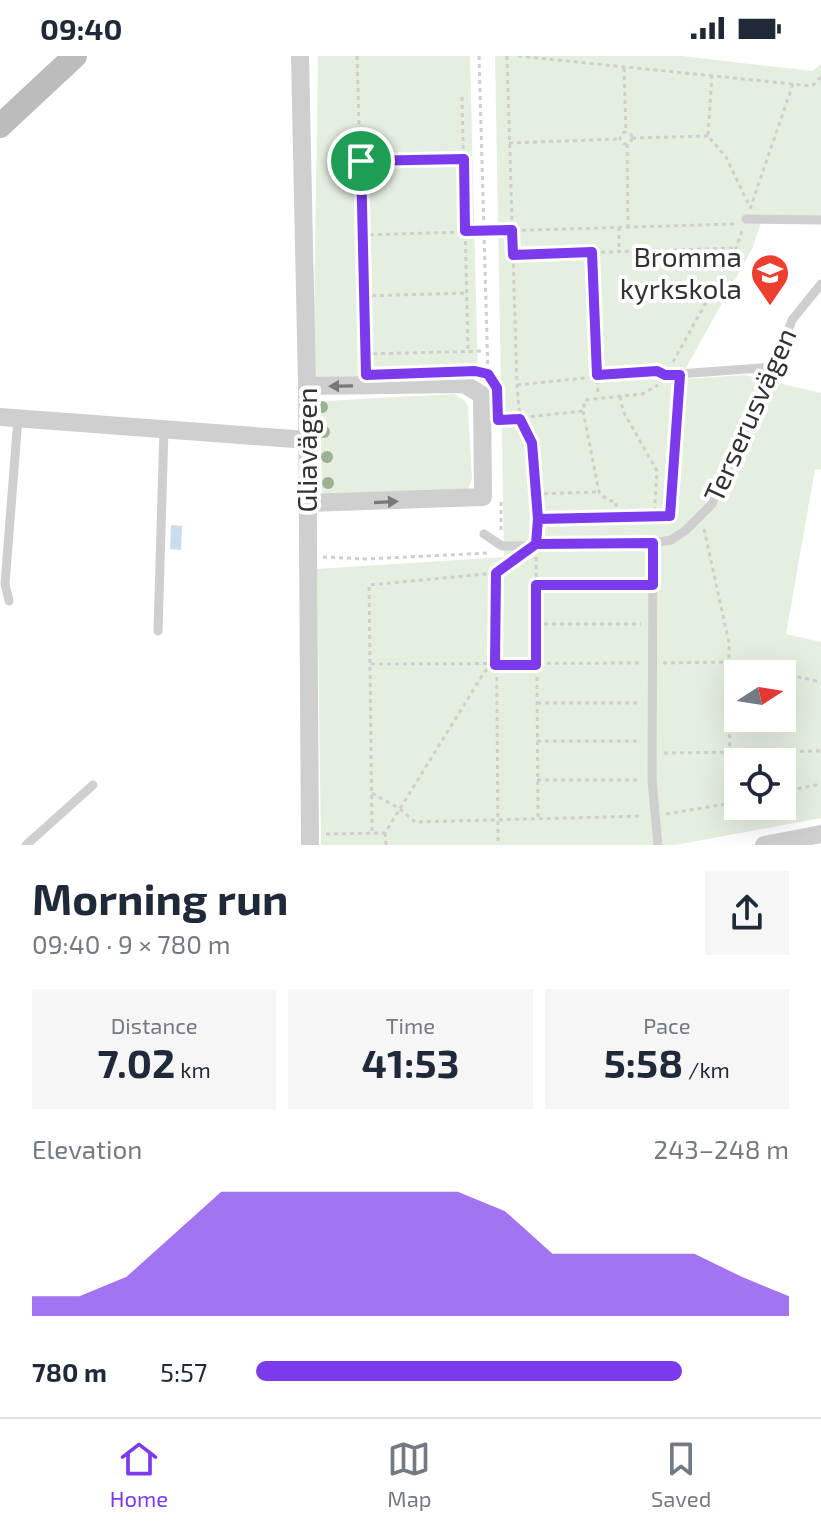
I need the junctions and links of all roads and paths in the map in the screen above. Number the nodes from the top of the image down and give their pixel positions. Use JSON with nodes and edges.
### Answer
{"nodes":[{"id":1,"x":75,"y":56,"type":"edge"},
{"id":2,"x":300,"y":56,"type":"edge"},
{"id":3,"x":357,"y":56,"type":"edge"},
{"id":4,"x":479,"y":56,"type":"edge"},
{"id":5,"x":507,"y":56,"type":"edge"},
{"id":6,"x":518,"y":56,"type":"edge"},
{"id":7,"x":624,"y":67,"type":"junction"},
{"id":8,"x":712,"y":75,"type":"junction"},
{"id":9,"x":821,"y":77,"type":"edge"},
{"id":10,"x":793,"y":84,"type":"junction"},
{"id":11,"x":462,"y":97,"type":"dead end"},
{"id":12,"x":0,"y":126,"type":"edge"},
{"id":13,"x":626,"y":133,"type":"junction"},
{"id":14,"x":708,"y":136,"type":"junction"},
{"id":15,"x":632,"y":138,"type":"junction"},
{"id":16,"x":620,"y":139,"type":"junction"},
{"id":17,"x":509,"y":143,"type":"junction"},
{"id":18,"x":627,"y":144,"type":"junction"},
{"id":19,"x":464,"y":159,"type":"junction"},
{"id":20,"x":361,"y":161,"type":"junction"},
{"id":21,"x":750,"y":207,"type":"junction"},
{"id":22,"x":746,"y":219,"type":"junction"},
{"id":23,"x":821,"y":220,"type":"edge"},
{"id":24,"x":619,"y":227,"type":"junction"},
{"id":25,"x":628,"y":227,"type":"junction"},
{"id":26,"x":512,"y":230,"type":"junction"},
{"id":27,"x":465,"y":231,"type":"junction"},
{"id":28,"x":483,"y":231,"type":"junction"},
{"id":29,"x":362,"y":235,"type":"junction"},
{"id":30,"x":736,"y":248,"type":"junction"},
{"id":31,"x":619,"y":251,"type":"junction"},
{"id":32,"x":592,"y":252,"type":"junction"},
{"id":33,"x":513,"y":255,"type":"junction"},
{"id":34,"x":821,"y":284,"type":"edge"},
{"id":35,"x":467,"y":293,"type":"junction"},
{"id":36,"x":364,"y":296,"type":"junction"},
{"id":37,"x":468,"y":351,"type":"junction"},
{"id":38,"x":485,"y":351,"type":"junction"},
{"id":39,"x":365,"y":354,"type":"junction"},
{"id":40,"x":774,"y":367,"type":"junction"},
{"id":41,"x":366,"y":375,"type":"dead end"},
{"id":42,"x":597,"y":375,"type":"junction"},
{"id":43,"x":665,"y":375,"type":"junction"},
{"id":44,"x":680,"y":375,"type":"junction"},
{"id":45,"x":492,"y":381,"type":"dead end"},
{"id":46,"x":517,"y":385,"type":"junction"},
{"id":47,"x":307,"y":386,"type":"junction"},
{"id":48,"x":620,"y":396,"type":"junction"},
{"id":49,"x":598,"y":399,"type":"junction"},
{"id":50,"x":498,"y":409,"type":"dead end"},
{"id":51,"x":583,"y":411,"type":"junction"},
{"id":52,"x":9,"y":418,"type":"edge"},
{"id":53,"x":520,"y":419,"type":"junction"},
{"id":54,"x":164,"y":429,"type":"junction"},
{"id":55,"x":308,"y":440,"type":"junction"},
{"id":56,"x":599,"y":492,"type":"junction"},
{"id":57,"x":536,"y":494,"type":"junction"},
{"id":58,"x":500,"y":498,"type":"dead end"},
{"id":59,"x":308,"y":503,"type":"junction"},
{"id":60,"x":654,"y":516,"type":"junction"},
{"id":61,"x":616,"y":517,"type":"junction"},
{"id":62,"x":701,"y":518,"type":"junction"},
{"id":63,"x":538,"y":519,"type":"junction"},
{"id":64,"x":484,"y":534,"type":"dead end"},
{"id":65,"x":653,"y":543,"type":"junction"},
{"id":66,"x":536,"y":544,"type":"junction"},
{"id":67,"x":502,"y":546,"type":"junction"},
{"id":68,"x":321,"y":557,"type":"dead end"},
{"id":69,"x":496,"y":573,"type":"junction"},
{"id":70,"x":536,"y":585,"type":"junction"},
{"id":71,"x":653,"y":585,"type":"junction"},
{"id":72,"x":9,"y":601,"type":"dead end"},
{"id":73,"x":536,"y":624,"type":"junction"},
{"id":74,"x":652,"y":624,"type":"junction"},
{"id":75,"x":158,"y":631,"type":"dead end"},
{"id":76,"x":730,"y":660,"type":"edge"},
{"id":77,"x":724,"y":662,"type":"edge"},
{"id":78,"x":652,"y":663,"type":"junction"},
{"id":79,"x":371,"y":664,"type":"junction"},
{"id":80,"x":495,"y":665,"type":"junction"},
{"id":81,"x":536,"y":665,"type":"junction"},
{"id":82,"x":796,"y":677,"type":"edge"},
{"id":83,"x":821,"y":682,"type":"edge"},
{"id":84,"x":537,"y":703,"type":"junction"},
{"id":85,"x":652,"y":703,"type":"junction"},
{"id":86,"x":537,"y":741,"type":"junction"},
{"id":87,"x":652,"y":741,"type":"junction"},
{"id":88,"x":796,"y":751,"type":"edge"},
{"id":89,"x":821,"y":751,"type":"edge"},
{"id":90,"x":724,"y":752,"type":"edge"},
{"id":91,"x":652,"y":753,"type":"junction"},
{"id":92,"x":537,"y":780,"type":"junction"},
{"id":93,"x":652,"y":780,"type":"junction"},
{"id":94,"x":821,"y":784,"type":"edge"},
{"id":95,"x":93,"y":785,"type":"dead end"},
{"id":96,"x":796,"y":789,"type":"edge"},
{"id":97,"x":372,"y":793,"type":"junction"},
{"id":98,"x":724,"y":805,"type":"edge"},
{"id":99,"x":400,"y":809,"type":"junction"},
{"id":100,"x":656,"y":816,"type":"junction"},
{"id":101,"x":498,"y":819,"type":"junction"},
{"id":102,"x":538,"y":819,"type":"junction"},
{"id":103,"x":372,"y":831,"type":"junction"},
{"id":104,"x":385,"y":833,"type":"junction"},
{"id":105,"x":821,"y":834,"type":"edge"},
{"id":106,"x":310,"y":839,"type":"edge"},
{"id":107,"x":26,"y":845,"type":"edge"},
{"id":108,"x":386,"y":845,"type":"edge"},
{"id":109,"x":498,"y":845,"type":"edge"},
{"id":110,"x":658,"y":845,"type":"edge"},
{"id":111,"x":764,"y":845,"type":"edge"}],
"edges":[{"from":1,"to":12,"type":"street"},
{"from":2,"to":47,"type":"street","name":"Gliavägen"},
{"from":3,"to":20,"type":"path"},
{"from":4,"to":28,"type":"path"},
{"from":5,"to":17,"type":"path"},
{"from":6,"to":7,"type":"path"},
{"from":7,"to":8,"type":"path"},
{"from":7,"to":13,"type":"path"},
{"from":8,"to":10,"type":"path"},
{"from":8,"to":14,"type":"path"},
{"from":9,"to":10,"type":"path"},
{"from":10,"to":21,"type":"path"},
{"from":11,"to":19,"type":"path"},
{"from":13,"to":15,"type":"path"},
{"from":13,"to":16,"type":"path"},
{"from":14,"to":15,"type":"path"},
{"from":14,"to":21,"type":"path"},
{"from":15,"to":18,"type":"path"},
{"from":16,"to":17,"type":"path"},
{"from":16,"to":18,"type":"path"},
{"from":17,"to":26,"type":"path"},
{"from":18,"to":25,"type":"path"},
{"from":19,"to":20,"type":"path"},
{"from":19,"to":27,"type":"path"},
{"from":20,"to":29,"type":"path"},
{"from":21,"to":22,"type":"path"},
{"from":22,"to":23,"type":"lane"},
{"from":22,"to":25,"type":"path"},
{"from":22,"to":30,"type":"path"},
{"from":24,"to":25,"type":"path"},
{"from":24,"to":26,"type":"path"},
{"from":24,"to":31,"type":"path"},
{"from":26,"to":28,"type":"path"},
{"from":26,"to":33,"type":"path"},
{"from":27,"to":28,"type":"path"},
{"from":27,"to":29,"type":"path"},
{"from":27,"to":35,"type":"path"},
{"from":28,"to":38,"type":"path"},
{"from":29,"to":36,"type":"path"},
{"from":30,"to":31,"type":"path"},
{"from":30,"to":43,"type":"path"},
{"from":31,"to":32,"type":"path"},
{"from":32,"to":33,"type":"path"},
{"from":32,"to":42,"type":"path"},
{"from":33,"to":46,"type":"path"},
{"from":34,"to":40,"type":"lane","name":"Terserusvägen"},
{"from":35,"to":36,"type":"path"},
{"from":35,"to":37,"type":"path"},
{"from":36,"to":39,"type":"path"},
{"from":37,"to":38,"type":"path"},
{"from":37,"to":39,"type":"path"},
{"from":38,"to":45,"type":"path"},
{"from":39,"to":41,"type":"path"},
{"from":40,"to":44,"type":"lane"},
{"from":40,"to":62,"type":"lane","name":"Terserusvägen"},
{"from":42,"to":43,"type":"path"},
{"from":42,"to":46,"type":"path"},
{"from":42,"to":49,"type":"path"},
{"from":43,"to":44,"type":"lane"},
{"from":43,"to":48,"type":"path"},
{"from":44,"to":60,"type":"path"},
{"from":46,"to":53,"type":"path"},
{"from":47,"to":55,"type":"street","name":"Gliavägen"},
{"from":59,"to":47,"type":"street","one_way":true},
{"from":48,"to":49,"type":"path"},
{"from":48,"to":60,"type":"path"},
{"from":49,"to":51,"type":"path"},
{"from":50,"to":53,"type":"path"},
{"from":51,"to":53,"type":"path"},
{"from":51,"to":56,"type":"path"},
{"from":52,"to":54,"type":"street"},
{"from":52,"to":72,"type":"lane"},
{"from":53,"to":57,"type":"path"},
{"from":54,"to":55,"type":"street"},
{"from":54,"to":75,"type":"lane"},
{"from":55,"to":59,"type":"street","name":"Gliavägen"},
{"from":56,"to":57,"type":"path"},
{"from":56,"to":61,"type":"path"},
{"from":57,"to":63,"type":"path"},
{"from":58,"to":67,"type":"path"},
{"from":59,"to":106,"type":"street","name":"Gliavägen"},
{"from":60,"to":61,"type":"path"},
{"from":61,"to":63,"type":"path"},
{"from":62,"to":65,"type":"lane","name":"Terserusvägen"},
{"from":62,"to":76,"type":"path"},
{"from":63,"to":66,"type":"path"},
{"from":64,"to":67,"type":"lane"},
{"from":65,"to":66,"type":"lane","name":"Terserusvägen"},
{"from":65,"to":71,"type":"lane"},
{"from":66,"to":67,"type":"lane","name":"Terserusvägen"},
{"from":66,"to":69,"type":"path"},
{"from":66,"to":70,"type":"path"},
{"from":67,"to":68,"type":"path"},
{"from":69,"to":79,"type":"path"},
{"from":69,"to":80,"type":"path"},
{"from":70,"to":71,"type":"path"},
{"from":70,"to":73,"type":"path"},
{"from":71,"to":74,"type":"lane"},
{"from":73,"to":74,"type":"path"},
{"from":73,"to":81,"type":"path"},
{"from":74,"to":78,"type":"lane"},
{"from":77,"to":78,"type":"path"},
{"from":78,"to":81,"type":"path"},
{"from":78,"to":85,"type":"lane"},
{"from":79,"to":80,"type":"path"},
{"from":79,"to":97,"type":"path"},
{"from":80,"to":81,"type":"path"},
{"from":80,"to":99,"type":"path"},
{"from":80,"to":101,"type":"path"},
{"from":81,"to":84,"type":"path"},
{"from":82,"to":83,"type":"path"},
{"from":84,"to":85,"type":"path"},
{"from":84,"to":86,"type":"path"},
{"from":85,"to":87,"type":"lane"},
{"from":86,"to":87,"type":"path"},
{"from":86,"to":92,"type":"path"},
{"from":87,"to":91,"type":"lane"},
{"from":88,"to":89,"type":"path"},
{"from":90,"to":91,"type":"path"},
{"from":91,"to":93,"type":"lane"},
{"from":92,"to":93,"type":"path"},
{"from":92,"to":102,"type":"path"},
{"from":93,"to":100,"type":"lane"},
{"from":94,"to":96,"type":"path"},
{"from":95,"to":107,"type":"lane"},
{"from":97,"to":99,"type":"path"},
{"from":97,"to":103,"type":"path"},
{"from":98,"to":100,"type":"path"},
{"from":99,"to":101,"type":"path"},
{"from":99,"to":104,"type":"path"},
{"from":100,"to":102,"type":"path"},
{"from":100,"to":110,"type":"lane"},
{"from":101,"to":102,"type":"path"},
{"from":101,"to":109,"type":"path"},
{"from":103,"to":104,"type":"path"},
{"from":103,"to":106,"type":"path"},
{"from":104,"to":108,"type":"path"},
{"from":105,"to":111,"type":"street"}]}
